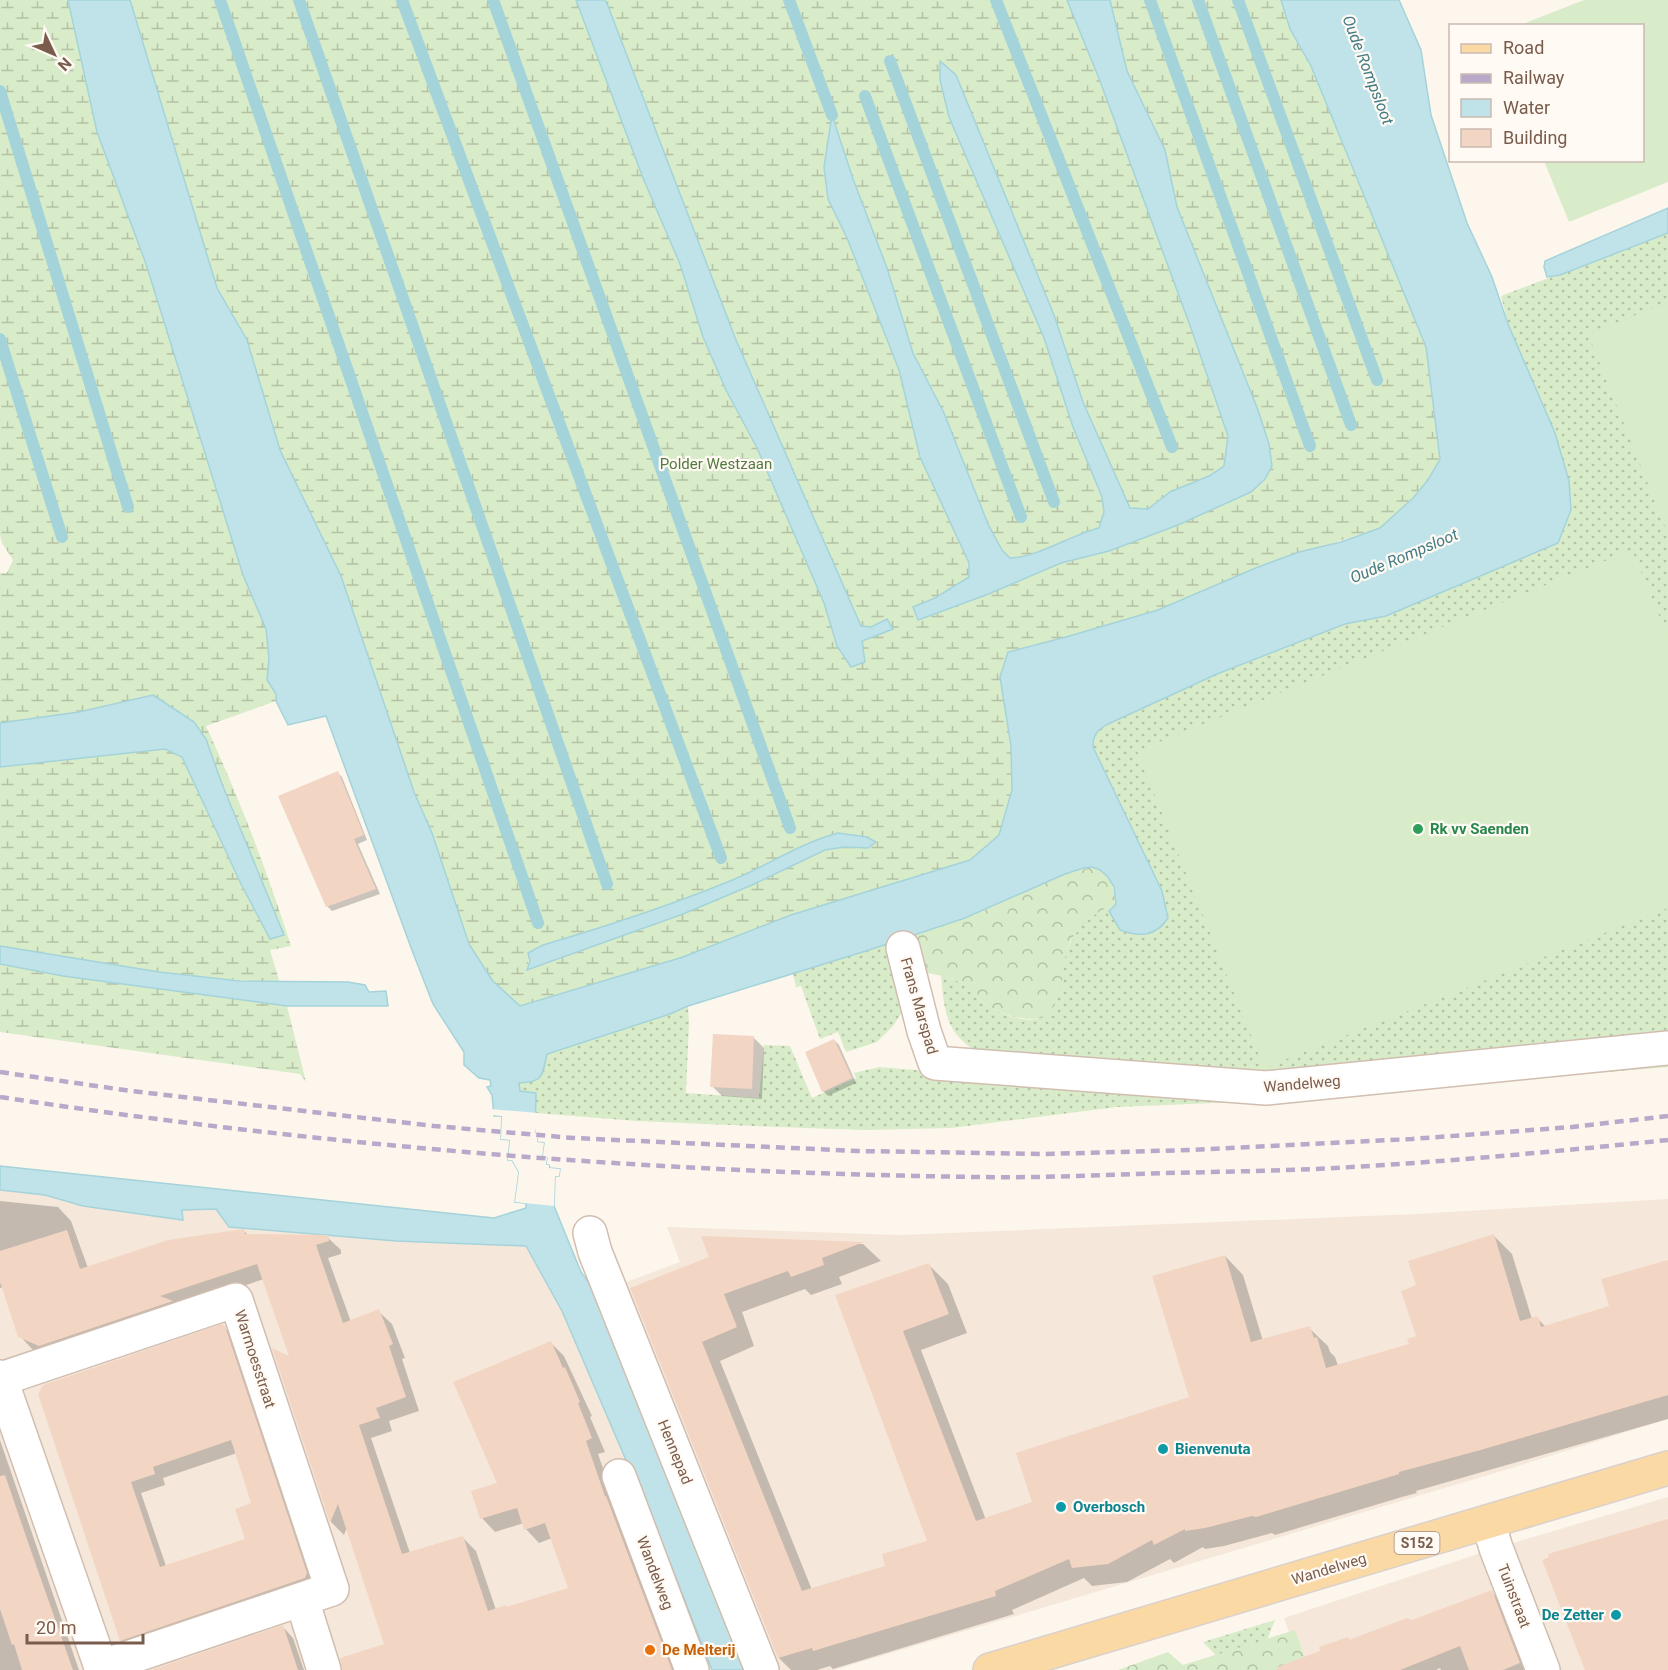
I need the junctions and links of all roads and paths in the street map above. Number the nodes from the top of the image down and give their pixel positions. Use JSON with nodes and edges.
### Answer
{"nodes":[{"id":1,"x":903,"y":948,"type":"dead end"},
{"id":2,"x":1668,"y":1048,"type":"edge"},
{"id":3,"x":935,"y":1063,"type":"joint"},
{"id":4,"x":590,"y":1233,"type":"dead end"},
{"id":5,"x":0,"y":1378,"type":"edge"},
{"id":6,"x":1668,"y":1468,"type":"edge"},
{"id":7,"x":619,"y":1476,"type":"dead end"},
{"id":8,"x":1488,"y":1522,"type":"junction"},
{"id":9,"x":302,"y":1600,"type":"junction"},
{"id":10,"x":102,"y":1669,"type":"edge"},
{"id":11,"x":324,"y":1670,"type":"edge"},
{"id":12,"x":692,"y":1670,"type":"edge"},
{"id":13,"x":762,"y":1670,"type":"edge"},
{"id":14,"x":990,"y":1670,"type":"edge"},
{"id":15,"x":1543,"y":1670,"type":"edge"}],
"edges":[{"from":1,"to":3,"type":"street","name":"Frans Marspad"},
{"from":2,"to":3,"type":"street","name":"Wandelweg"},
{"from":4,"to":13,"type":"street","name":"Hennepad"},
{"from":5,"to":9,"type":"street","name":"Warmoesstraat"},
{"from":5,"to":10,"type":"street","name":"Warmoesstraat"},
{"from":6,"to":8,"type":"main road","name":"Wandelweg","number":"S152"},
{"from":7,"to":12,"type":"street","name":"Wandelweg"},
{"from":8,"to":14,"type":"main road","name":"Wandelweg","number":"S152"},
{"from":8,"to":15,"type":"street","name":"Tuinstraat"},
{"from":9,"to":10,"type":"street","name":"Warmoesstraat"},
{"from":9,"to":11,"type":"street"}]}
